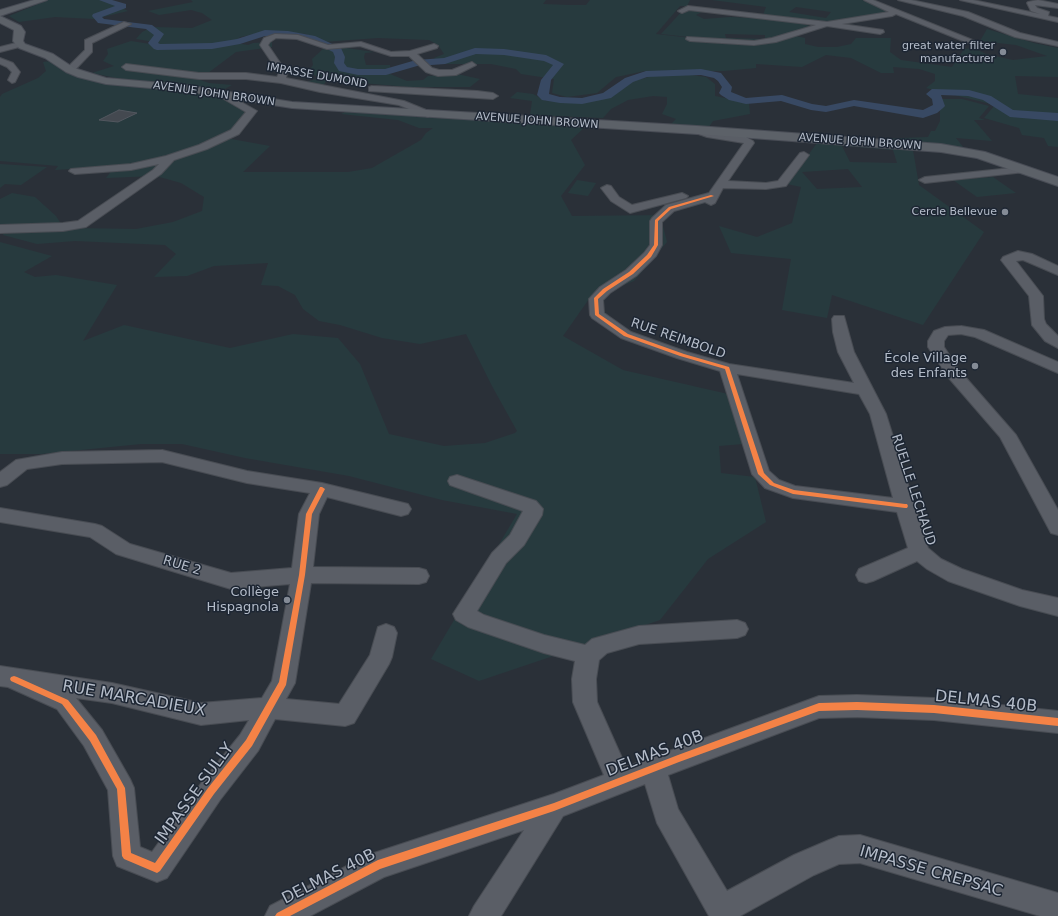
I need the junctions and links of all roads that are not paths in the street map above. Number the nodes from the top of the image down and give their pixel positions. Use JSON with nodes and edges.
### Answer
{"nodes":[{"id":1,"x":43,"y":0,"type":"edge"},
{"id":2,"x":867,"y":0,"type":"edge"},
{"id":3,"x":901,"y":0,"type":"edge"},
{"id":4,"x":963,"y":0,"type":"edge"},
{"id":5,"x":948,"y":5,"type":"edge"},
{"id":6,"x":742,"y":6,"type":"dead end"},
{"id":7,"x":1058,"y":6,"type":"edge"},
{"id":8,"x":893,"y":10,"type":"junction"},
{"id":9,"x":682,"y":11,"type":"dead end"},
{"id":10,"x":0,"y":13,"type":"edge"},
{"id":11,"x":986,"y":13,"type":"dead end"},
{"id":12,"x":760,"y":15,"type":"junction"},
{"id":13,"x":0,"y":19,"type":"edge"},
{"id":14,"x":1058,"y":19,"type":"edge"},
{"id":15,"x":124,"y":23,"type":"dead end"},
{"id":16,"x":826,"y":28,"type":"junction"},
{"id":17,"x":880,"y":32,"type":"dead end"},
{"id":18,"x":84,"y":35,"type":"dead end"},
{"id":19,"x":93,"y":39,"type":"junction"},
{"id":20,"x":690,"y":39,"type":"dead end"},
{"id":21,"x":971,"y":41,"type":"dead end"},
{"id":22,"x":19,"y":43,"type":"junction"},
{"id":23,"x":0,"y":44,"type":"edge"},
{"id":24,"x":1058,"y":44,"type":"edge"},
{"id":25,"x":434,"y":46,"type":"dead end"},
{"id":26,"x":0,"y":50,"type":"edge"},
{"id":27,"x":410,"y":53,"type":"junction"},
{"id":28,"x":0,"y":60,"type":"edge"},
{"id":29,"x":472,"y":65,"type":"dead end"},
{"id":30,"x":126,"y":68,"type":"dead end"},
{"id":31,"x":70,"y":70,"type":"junction"},
{"id":32,"x":12,"y":80,"type":"dead end"},
{"id":33,"x":281,"y":80,"type":"junction"},
{"id":34,"x":320,"y":89,"type":"junction"},
{"id":35,"x":220,"y":93,"type":"junction"},
{"id":36,"x":493,"y":96,"type":"dead end"},
{"id":37,"x":428,"y":114,"type":"junction"},
{"id":38,"x":697,"y":130,"type":"junction"},
{"id":39,"x":804,"y":155,"type":"dead end"},
{"id":40,"x":169,"y":158,"type":"junction"},
{"id":41,"x":1021,"y":170,"type":"junction"},
{"id":42,"x":75,"y":171,"type":"dead end"},
{"id":43,"x":925,"y":180,"type":"dead end"},
{"id":44,"x":1058,"y":182,"type":"edge"},
{"id":45,"x":607,"y":188,"type":"dead end"},
{"id":46,"x":715,"y":193,"type":"junction"},
{"id":47,"x":0,"y":229,"type":"edge"},
{"id":48,"x":1058,"y":271,"type":"edge"},
{"id":49,"x":839,"y":319,"type":"dead end"},
{"id":50,"x":1058,"y":343,"type":"edge"},
{"id":51,"x":727,"y":368,"type":"junction"},
{"id":52,"x":1058,"y":368,"type":"edge"},
{"id":53,"x":865,"y":390,"type":"junction"},
{"id":54,"x":0,"y":481,"type":"edge"},
{"id":55,"x":457,"y":481,"type":"dead end"},
{"id":56,"x":322,"y":489,"type":"junction"},
{"id":57,"x":905,"y":506,"type":"junction"},
{"id":58,"x":401,"y":510,"type":"dead end"},
{"id":59,"x":0,"y":515,"type":"edge"},
{"id":60,"x":1058,"y":528,"type":"edge"},
{"id":61,"x":919,"y":552,"type":"junction"},
{"id":62,"x":302,"y":575,"type":"junction"},
{"id":63,"x":866,"y":575,"type":"dead end"},
{"id":64,"x":419,"y":576,"type":"dead end"},
{"id":65,"x":1058,"y":607,"type":"edge"},
{"id":66,"x":737,"y":630,"type":"dead end"},
{"id":67,"x":386,"y":633,"type":"dead end"},
{"id":68,"x":588,"y":655,"type":"junction"},
{"id":69,"x":7,"y":678,"type":"edge"},
{"id":70,"x":269,"y":708,"type":"junction"},
{"id":71,"x":1058,"y":722,"type":"edge"},
{"id":72,"x":654,"y":769,"type":"junction"},
{"id":73,"x":620,"y":782,"type":"junction"},
{"id":74,"x":554,"y":807,"type":"junction"},
{"id":75,"x":1058,"y":907,"type":"edge"},
{"id":76,"x":723,"y":913,"type":"edge"},
{"id":77,"x":280,"y":916,"type":"edge"},
{"id":78,"x":484,"y":916,"type":"edge"}],
"edges":[{"from":1,"to":10,"type":"main road"},
{"from":2,"to":8,"type":"street"},
{"from":3,"to":5,"type":"street"},
{"from":4,"to":14,"type":"street"},
{"from":5,"to":11,"type":"street"},
{"from":5,"to":24,"type":"street"},
{"from":6,"to":12,"type":"street"},
{"from":7,"to":14,"type":"street"},
{"from":8,"to":16,"type":"street"},
{"from":8,"to":21,"type":"street"},
{"from":9,"to":12,"type":"street"},
{"from":12,"to":16,"type":"street"},
{"from":13,"to":22,"type":"main road"},
{"from":15,"to":19,"type":"street"},
{"from":16,"to":17,"type":"street"},
{"from":16,"to":20,"type":"street"},
{"from":18,"to":19,"type":"street"},
{"from":19,"to":31,"type":"street"},
{"from":22,"to":23,"type":"street"},
{"from":22,"to":26,"type":"street"},
{"from":22,"to":31,"type":"main road","name":"AVENUE JOHN BROWN"},
{"from":25,"to":27,"type":"street"},
{"from":27,"to":29,"type":"street"},
{"from":27,"to":33,"type":"street"},
{"from":28,"to":32,"type":"street"},
{"from":30,"to":33,"type":"street","name":"IMPASSE DUMOND"},
{"from":31,"to":35,"type":"main road","name":"AVENUE JOHN BROWN"},
{"from":33,"to":34,"type":"street","name":"IMPASSE DUMOND"},
{"from":34,"to":36,"type":"street"},
{"from":34,"to":37,"type":"street","name":"IMPASSE DUMOND"},
{"from":35,"to":37,"type":"main road","name":"AVENUE JOHN BROWN"},
{"from":35,"to":40,"type":"street"},
{"from":37,"to":38,"type":"main road","name":"AVENUE JOHN BROWN"},
{"from":38,"to":41,"type":"main road","name":"AVENUE JOHN BROWN"},
{"from":38,"to":46,"type":"street"},
{"from":39,"to":46,"type":"street"},
{"from":40,"to":42,"type":"street"},
{"from":40,"to":47,"type":"street"},
{"from":41,"to":43,"type":"street"},
{"from":41,"to":44,"type":"main road","name":"AVENUE JOHN BROWN"},
{"from":45,"to":46,"type":"street"},
{"from":46,"to":51,"type":"street","name":"RUE REIMBOLD"},
{"from":48,"to":50,"type":"street"},
{"from":49,"to":53,"type":"street","name":"RUELLE LECHAUD"},
{"from":51,"to":53,"type":"street"},
{"from":51,"to":57,"type":"street","name":"RUE REIMBOLD"},
{"from":52,"to":60,"type":"street"},
{"from":53,"to":57,"type":"street","name":"RUELLE LECHAUD"},
{"from":54,"to":56,"type":"street"},
{"from":55,"to":68,"type":"street"},
{"from":56,"to":58,"type":"street"},
{"from":56,"to":62,"type":"street","name":"IMPASSE SULLY"},
{"from":57,"to":61,"type":"street","name":"RUELLE LECHAUD"},
{"from":59,"to":62,"type":"street","name":"RUE 2"},
{"from":61,"to":63,"type":"street"},
{"from":61,"to":65,"type":"street","name":"RUELLE LECHAUD"},
{"from":62,"to":64,"type":"street","name":"RUE 2"},
{"from":62,"to":70,"type":"street","name":"IMPASSE SULLY"},
{"from":66,"to":68,"type":"street"},
{"from":67,"to":70,"type":"street","name":"RUE MARCADIEUX"},
{"from":68,"to":73,"type":"street"},
{"from":69,"to":70,"type":"street","name":"RUE MARCADIEUX"},
{"from":69,"to":70,"type":"street","name":"IMPASSE SULLY"},
{"from":71,"to":72,"type":"street","name":"DELMAS 40B"},
{"from":72,"to":73,"type":"street","name":"DELMAS 40B"},
{"from":72,"to":76,"type":"street"},
{"from":73,"to":74,"type":"street","name":"DELMAS 40B"},
{"from":74,"to":77,"type":"street","name":"DELMAS 40B"},
{"from":74,"to":78,"type":"street"},
{"from":75,"to":76,"type":"street","name":"IMPASSE CREPSAC"}]}
